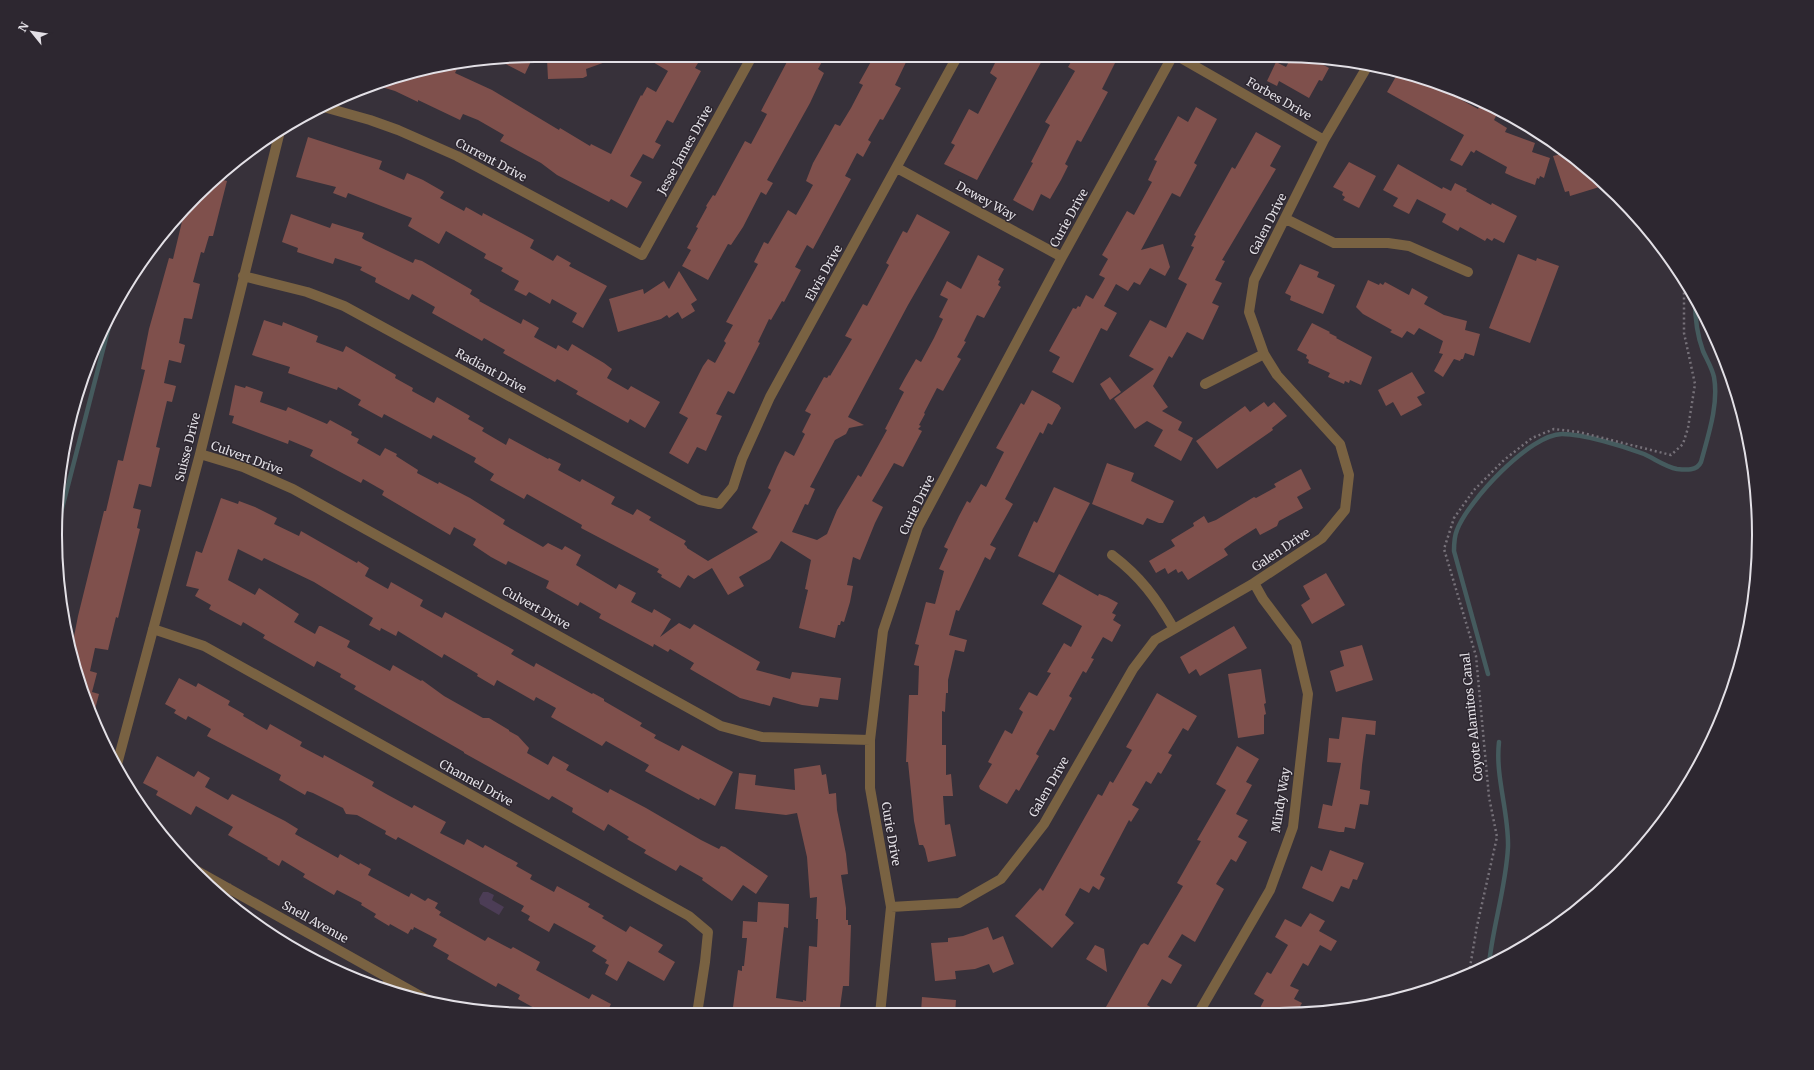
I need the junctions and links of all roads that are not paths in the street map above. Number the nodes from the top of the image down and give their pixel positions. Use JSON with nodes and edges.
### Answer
{"nodes":[{"id":1,"x":749,"y":62,"type":"edge"},
{"id":2,"x":954,"y":62,"type":"edge"},
{"id":3,"x":1169,"y":62,"type":"edge"},
{"id":4,"x":1189,"y":62,"type":"edge"},
{"id":5,"x":1365,"y":70,"type":"edge"},
{"id":6,"x":330,"y":109,"type":"edge"},
{"id":7,"x":278,"y":138,"type":"edge"},
{"id":8,"x":1324,"y":140,"type":"junction"},
{"id":9,"x":897,"y":168,"type":"junction"},
{"id":10,"x":1286,"y":219,"type":"junction"},
{"id":11,"x":642,"y":256,"type":"joint"},
{"id":12,"x":1062,"y":257,"type":"junction"},
{"id":13,"x":1468,"y":272,"type":"dead end"},
{"id":14,"x":243,"y":276,"type":"junction"},
{"id":15,"x":1264,"y":354,"type":"junction"},
{"id":16,"x":1205,"y":384,"type":"dead end"},
{"id":17,"x":200,"y":454,"type":"junction"},
{"id":18,"x":719,"y":504,"type":"joint"},
{"id":19,"x":1112,"y":555,"type":"dead end"},
{"id":20,"x":1254,"y":583,"type":"junction"},
{"id":21,"x":1174,"y":628,"type":"junction"},
{"id":22,"x":153,"y":629,"type":"junction"},
{"id":23,"x":870,"y":740,"type":"junction"},
{"id":24,"x":118,"y":759,"type":"edge"},
{"id":25,"x":210,"y":878,"type":"edge"},
{"id":26,"x":228,"y":888,"type":"junction"},
{"id":27,"x":225,"y":893,"type":"edge"},
{"id":28,"x":891,"y":907,"type":"junction"},
{"id":29,"x":390,"y":979,"type":"junction"},
{"id":30,"x":387,"y":984,"type":"edge"},
{"id":31,"x":413,"y":992,"type":"edge"},
{"id":32,"x":697,"y":1008,"type":"edge"},
{"id":33,"x":881,"y":1008,"type":"edge"},
{"id":34,"x":1201,"y":1008,"type":"edge"}],
"edges":[{"from":1,"to":11,"type":"street","name":"Jesse James Drive"},
{"from":2,"to":9,"type":"street","name":"Elvis Drive"},
{"from":3,"to":12,"type":"street","name":"Curie Drive"},
{"from":4,"to":8,"type":"street","name":"Forbes Drive"},
{"from":5,"to":8,"type":"street","name":"Galen Drive"},
{"from":6,"to":11,"type":"street","name":"Current Drive"},
{"from":7,"to":14,"type":"street","name":"Suisse Drive"},
{"from":8,"to":10,"type":"street","name":"Galen Drive"},
{"from":9,"to":12,"type":"street","name":"Dewey Way"},
{"from":9,"to":18,"type":"street","name":"Elvis Drive"},
{"from":10,"to":13,"type":"street"},
{"from":10,"to":15,"type":"street","name":"Galen Drive"},
{"from":12,"to":23,"type":"street","name":"Curie Drive"},
{"from":14,"to":17,"type":"street","name":"Suisse Drive"},
{"from":14,"to":18,"type":"street","name":"Radiant Drive"},
{"from":15,"to":16,"type":"street"},
{"from":15,"to":20,"type":"street","name":"Galen Drive"},
{"from":17,"to":22,"type":"street","name":"Suisse Drive"},
{"from":17,"to":23,"type":"street","name":"Culvert Drive"},
{"from":19,"to":21,"type":"street"},
{"from":20,"to":21,"type":"street","name":"Galen Drive"},
{"from":20,"to":34,"type":"street","name":"Mindy Way"},
{"from":21,"to":28,"type":"street","name":"Galen Drive"},
{"from":22,"to":24,"type":"street","name":"Suisse Drive"},
{"from":22,"to":32,"type":"street","name":"Channel Drive"},
{"from":23,"to":28,"type":"street","name":"Curie Drive"},
{"from":25,"to":26,"type":"street","name":"Snell Avenue"},
{"from":26,"to":27,"type":"street"},
{"from":26,"to":29,"type":"street","name":"Snell Avenue"},
{"from":28,"to":33,"type":"street","name":"Curie Drive"},
{"from":29,"to":30,"type":"street"},
{"from":29,"to":31,"type":"street","name":"Snell Avenue"}]}
